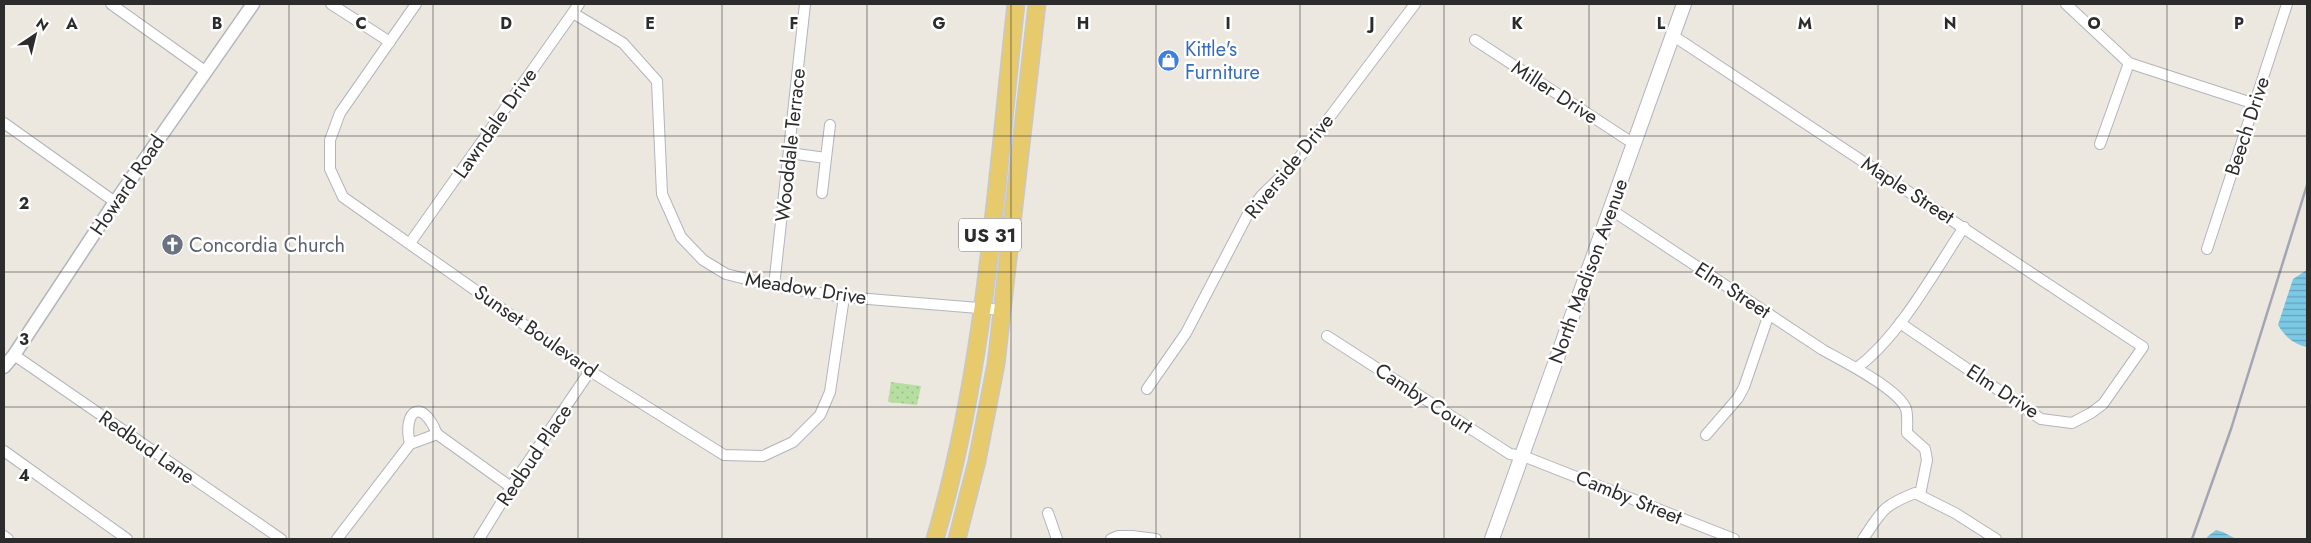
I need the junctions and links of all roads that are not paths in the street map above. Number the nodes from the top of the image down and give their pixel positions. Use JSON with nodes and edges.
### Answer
{"nodes":[{"id":1,"x":111,"y":4,"type":"edge"},
{"id":2,"x":251,"y":4,"type":"edge"},
{"id":3,"x":332,"y":4,"type":"edge"},
{"id":4,"x":416,"y":4,"type":"edge"},
{"id":5,"x":805,"y":4,"type":"edge"},
{"id":6,"x":1016,"y":4,"type":"edge"},
{"id":7,"x":1037,"y":4,"type":"edge"},
{"id":8,"x":1415,"y":4,"type":"edge"},
{"id":9,"x":1684,"y":4,"type":"edge"},
{"id":10,"x":2066,"y":4,"type":"edge"},
{"id":11,"x":2287,"y":4,"type":"edge"},
{"id":12,"x":576,"y":8,"type":"edge"},
{"id":13,"x":1672,"y":35,"type":"junction"},
{"id":14,"x":1475,"y":40,"type":"dead end"},
{"id":15,"x":390,"y":42,"type":"junction"},
{"id":16,"x":2129,"y":63,"type":"junction"},
{"id":17,"x":205,"y":71,"type":"junction"},
{"id":18,"x":2255,"y":104,"type":"junction"},
{"id":19,"x":4,"y":123,"type":"edge"},
{"id":20,"x":830,"y":125,"type":"dead end"},
{"id":21,"x":1634,"y":144,"type":"junction"},
{"id":22,"x":2100,"y":144,"type":"dead end"},
{"id":23,"x":789,"y":153,"type":"junction"},
{"id":24,"x":826,"y":158,"type":"junction"},
{"id":25,"x":822,"y":192,"type":"dead end"},
{"id":26,"x":114,"y":202,"type":"junction"},
{"id":27,"x":1610,"y":209,"type":"junction"},
{"id":28,"x":1964,"y":227,"type":"junction"},
{"id":29,"x":410,"y":243,"type":"junction"},
{"id":30,"x":2207,"y":249,"type":"dead end"},
{"id":31,"x":774,"y":286,"type":"junction"},
{"id":32,"x":844,"y":297,"type":"junction"},
{"id":33,"x":981,"y":308,"type":"junction"},
{"id":34,"x":1003,"y":310,"type":"junction"},
{"id":35,"x":1769,"y":314,"type":"junction"},
{"id":36,"x":1900,"y":323,"type":"junction"},
{"id":37,"x":1327,"y":336,"type":"dead end"},
{"id":38,"x":2143,"y":347,"type":"joint"},
{"id":39,"x":14,"y":355,"type":"junction"},
{"id":40,"x":4,"y":367,"type":"edge"},
{"id":41,"x":1858,"y":368,"type":"junction"},
{"id":42,"x":590,"y":371,"type":"junction"},
{"id":43,"x":1147,"y":389,"type":"dead end"},
{"id":44,"x":437,"y":434,"type":"junction"},
{"id":45,"x":1706,"y":435,"type":"dead end"},
{"id":46,"x":410,"y":444,"type":"junction"},
{"id":47,"x":4,"y":451,"type":"edge"},
{"id":48,"x":1523,"y":456,"type":"junction"},
{"id":49,"x":511,"y":487,"type":"junction"},
{"id":50,"x":1918,"y":494,"type":"junction"},
{"id":51,"x":1048,"y":513,"type":"dead end"},
{"id":52,"x":937,"y":532,"type":"edge"},
{"id":53,"x":4,"y":536,"type":"edge"},
{"id":54,"x":1133,"y":538,"type":"edge"},
{"id":55,"x":8,"y":539,"type":"edge"},
{"id":56,"x":127,"y":539,"type":"edge"},
{"id":57,"x":281,"y":539,"type":"edge"},
{"id":58,"x":337,"y":539,"type":"edge"},
{"id":59,"x":479,"y":539,"type":"edge"},
{"id":60,"x":957,"y":539,"type":"edge"},
{"id":61,"x":1057,"y":539,"type":"edge"},
{"id":62,"x":1111,"y":539,"type":"edge"},
{"id":63,"x":1156,"y":539,"type":"edge"},
{"id":64,"x":1492,"y":539,"type":"edge"},
{"id":65,"x":1734,"y":539,"type":"edge"},
{"id":66,"x":1863,"y":539,"type":"edge"},
{"id":67,"x":1996,"y":539,"type":"edge"}],
"edges":[{"from":1,"to":17,"type":"street"},
{"from":2,"to":17,"type":"street","name":"Howard Road"},
{"from":3,"to":15,"type":"street"},
{"from":4,"to":15,"type":"street","name":"Sunset Boulevard"},
{"from":5,"to":23,"type":"street","name":"Wooddale Terrace"},
{"from":6,"to":33,"type":"main road","number":"US 31"},
{"from":7,"to":34,"type":"main road","number":"US 31"},
{"from":8,"to":43,"type":"street","name":"Riverside Drive"},
{"from":9,"to":13,"type":"main road","name":"North Madison Avenue"},
{"from":10,"to":16,"type":"street"},
{"from":11,"to":18,"type":"street","name":"Beech Drive"},
{"from":12,"to":29,"type":"street","name":"Lawndale Drive"},
{"from":12,"to":31,"type":"street","name":"Meadow Drive"},
{"from":13,"to":21,"type":"main road","name":"North Madison Avenue"},
{"from":13,"to":28,"type":"street","name":"Maple Street"},
{"from":14,"to":21,"type":"street","name":"Miller Drive"},
{"from":15,"to":29,"type":"street","name":"Sunset Boulevard"},
{"from":16,"to":18,"type":"street"},
{"from":16,"to":22,"type":"street"},
{"from":17,"to":26,"type":"street","name":"Howard Road"},
{"from":18,"to":30,"type":"street","name":"Beech Drive"},
{"from":19,"to":26,"type":"street"},
{"from":20,"to":24,"type":"street"},
{"from":21,"to":27,"type":"main road","name":"North Madison Avenue"},
{"from":23,"to":24,"type":"street"},
{"from":23,"to":31,"type":"street","name":"Wooddale Terrace"},
{"from":24,"to":25,"type":"street"},
{"from":26,"to":39,"type":"street","name":"Howard Road"},
{"from":27,"to":35,"type":"street","name":"Elm Street"},
{"from":27,"to":48,"type":"main road","name":"North Madison Avenue"},
{"from":28,"to":36,"type":"street"},
{"from":28,"to":38,"type":"street","name":"Maple Street"},
{"from":29,"to":42,"type":"street","name":"Sunset Boulevard"},
{"from":31,"to":32,"type":"street","name":"Meadow Drive"},
{"from":32,"to":33,"type":"street","name":"Meadow Drive"},
{"from":32,"to":42,"type":"street","name":"Sunset Boulevard"},
{"from":33,"to":34,"type":"street","name":"Meadow Drive"},
{"from":33,"to":52,"type":"main road","number":"US 31"},
{"from":34,"to":60,"type":"main road","number":"US 31"},
{"from":35,"to":41,"type":"street","name":"Elm Street"},
{"from":35,"to":45,"type":"street"},
{"from":36,"to":38,"type":"street","name":"Elm Drive"},
{"from":36,"to":41,"type":"street"},
{"from":37,"to":48,"type":"street","name":"Camby Court"},
{"from":39,"to":40,"type":"street","name":"Howard Road"},
{"from":39,"to":57,"type":"street","name":"Redbud Lane"},
{"from":41,"to":50,"type":"street","name":"Elm Street"},
{"from":42,"to":49,"type":"street","name":"Redbud Place"},
{"from":44,"to":46,"type":"street"},
{"from":44,"to":46,"type":"street"},
{"from":44,"to":49,"type":"street"},
{"from":46,"to":58,"type":"street"},
{"from":47,"to":56,"type":"street"},
{"from":48,"to":64,"type":"main road","name":"North Madison Avenue"},
{"from":48,"to":65,"type":"street","name":"Camby Street"},
{"from":49,"to":59,"type":"street","name":"Redbud Place"},
{"from":50,"to":66,"type":"street"},
{"from":50,"to":67,"type":"street"},
{"from":51,"to":61,"type":"street"},
{"from":53,"to":55,"type":"street"},
{"from":54,"to":62,"type":"street"},
{"from":54,"to":63,"type":"street"}]}
